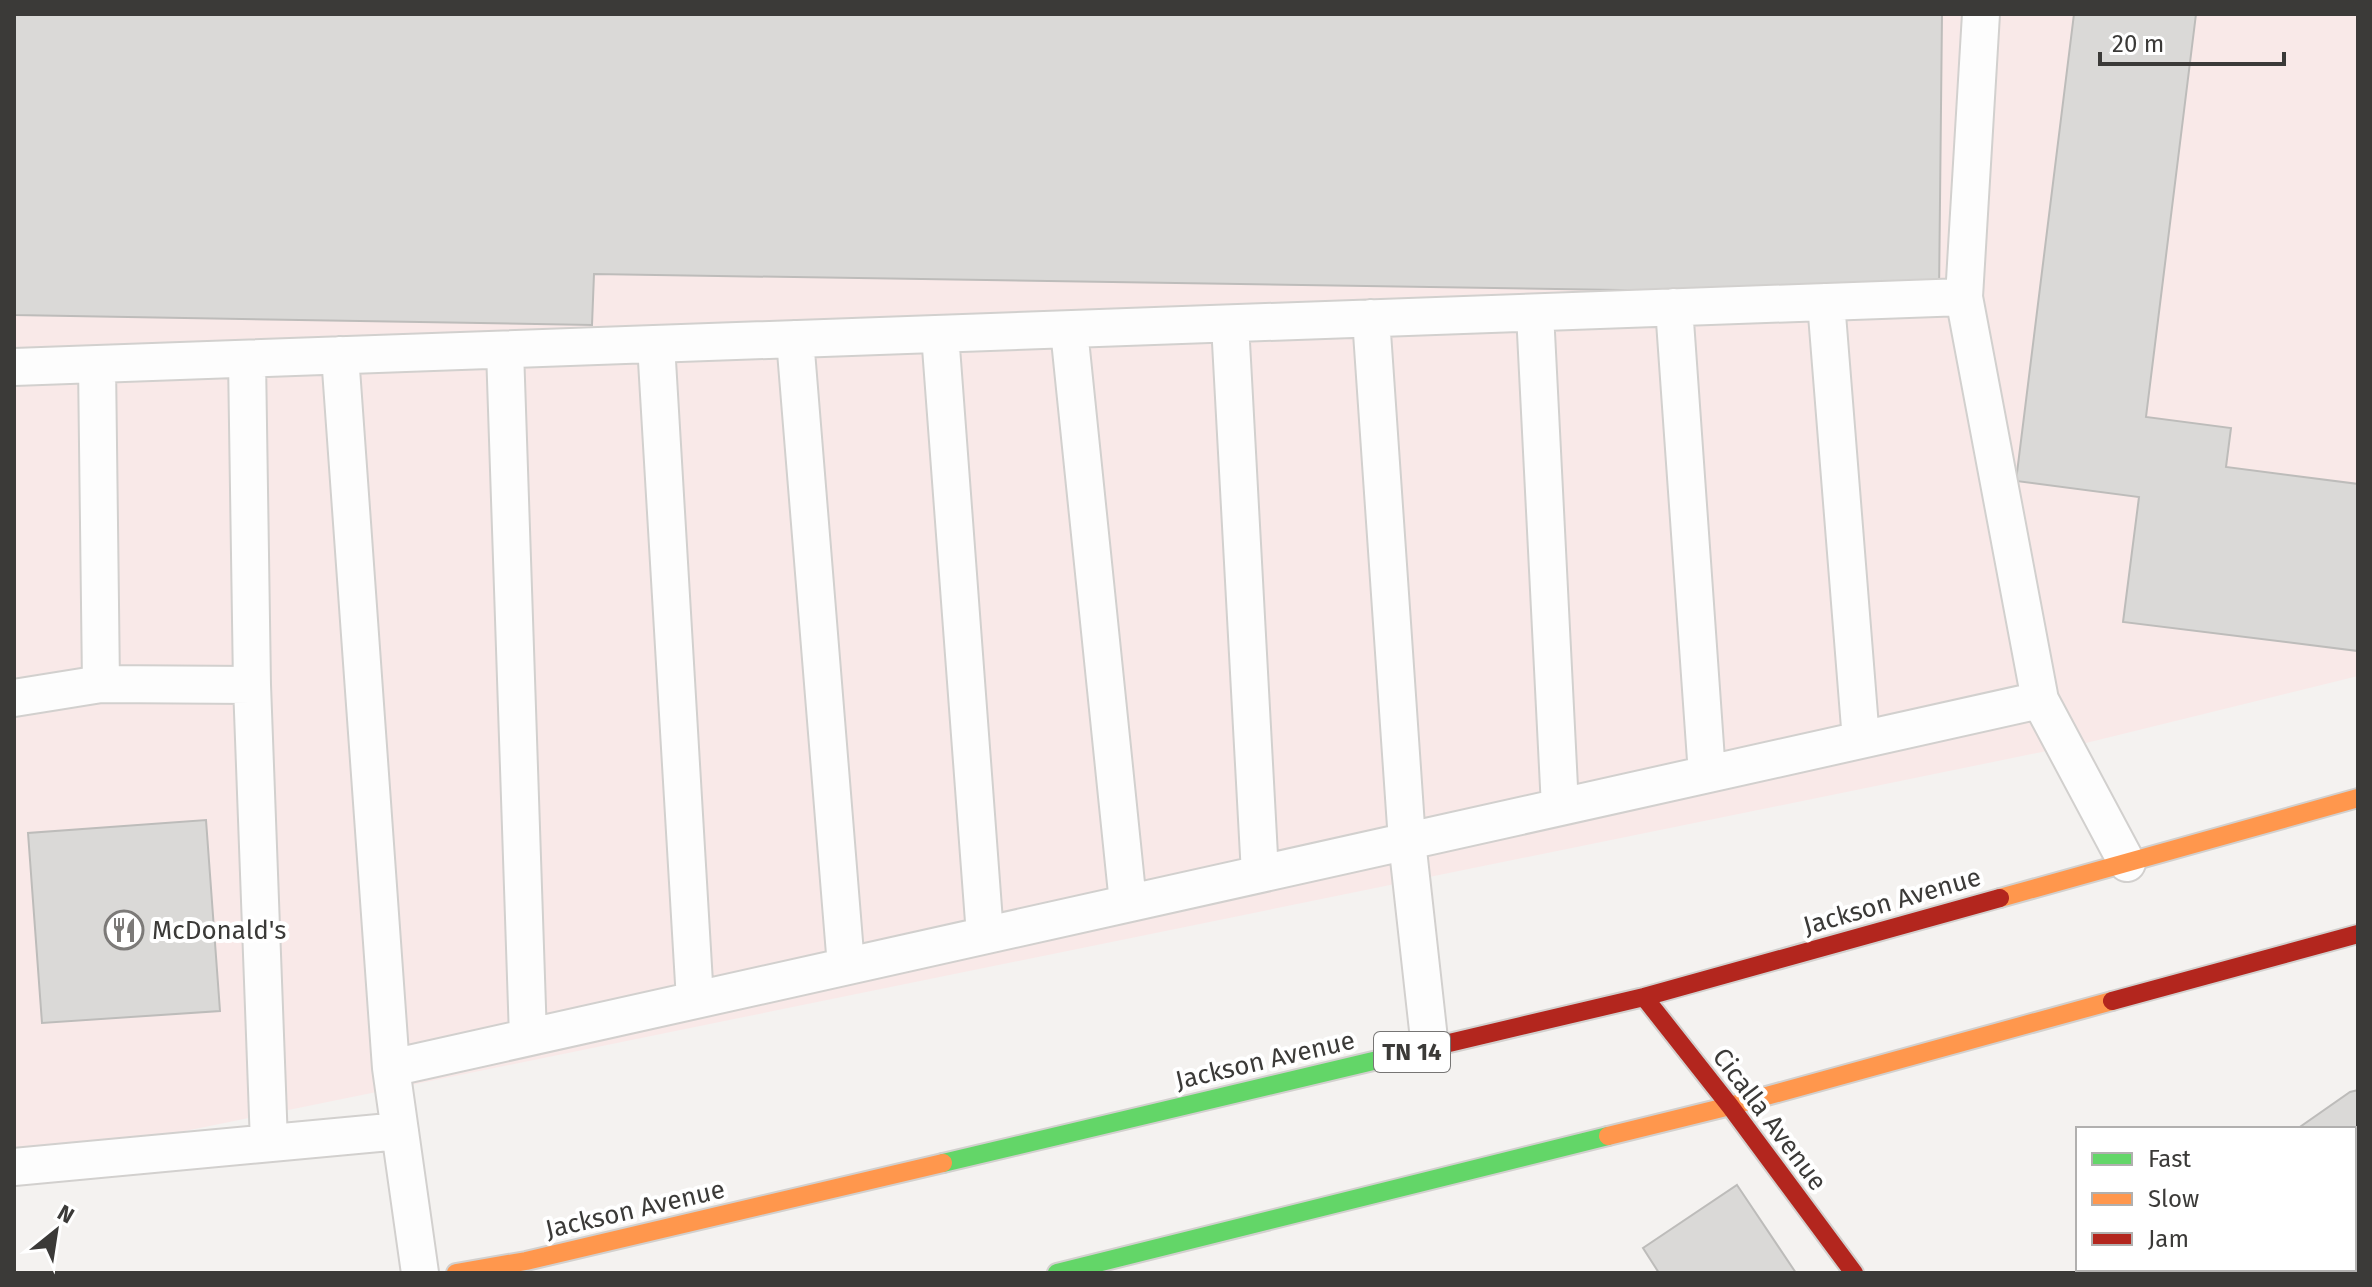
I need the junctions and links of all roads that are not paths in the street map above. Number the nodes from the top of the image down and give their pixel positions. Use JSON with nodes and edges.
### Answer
{"nodes":[{"id":1,"x":1981,"y":14,"type":"edge"},
{"id":2,"x":1964,"y":297,"type":"junction"},
{"id":3,"x":1826,"y":302,"type":"junction"},
{"id":4,"x":1674,"y":307,"type":"junction"},
{"id":5,"x":1535,"y":313,"type":"junction"},
{"id":6,"x":1371,"y":318,"type":"junction"},
{"id":7,"x":1230,"y":324,"type":"junction"},
{"id":8,"x":1069,"y":330,"type":"junction"},
{"id":9,"x":940,"y":334,"type":"junction"},
{"id":10,"x":795,"y":339,"type":"junction"},
{"id":11,"x":656,"y":344,"type":"junction"},
{"id":12,"x":505,"y":350,"type":"junction"},
{"id":13,"x":340,"y":355,"type":"junction"},
{"id":14,"x":247,"y":359,"type":"junction"},
{"id":15,"x":97,"y":364,"type":"junction"},
{"id":16,"x":14,"y":367,"type":"edge"},
{"id":17,"x":101,"y":684,"type":"junction"},
{"id":18,"x":252,"y":685,"type":"junction"},
{"id":19,"x":14,"y":698,"type":"edge"},
{"id":20,"x":2040,"y":700,"type":"junction"},
{"id":21,"x":1861,"y":740,"type":"junction"},
{"id":22,"x":1707,"y":774,"type":"junction"},
{"id":23,"x":2358,"y":798,"type":"edge"},
{"id":24,"x":1560,"y":807,"type":"junction"},
{"id":25,"x":1407,"y":841,"type":"junction"},
{"id":26,"x":2127,"y":863,"type":"junction"},
{"id":27,"x":1260,"y":874,"type":"junction"},
{"id":28,"x":1128,"y":903,"type":"junction"},
{"id":29,"x":2358,"y":934,"type":"edge"},
{"id":30,"x":985,"y":935,"type":"junction"},
{"id":31,"x":846,"y":966,"type":"junction"},
{"id":32,"x":1644,"y":997,"type":"junction"},
{"id":33,"x":695,"y":1000,"type":"junction"},
{"id":34,"x":528,"y":1037,"type":"junction"},
{"id":35,"x":1430,"y":1048,"type":"junction"},
{"id":36,"x":391,"y":1068,"type":"junction"},
{"id":37,"x":1730,"y":1106,"type":"junction"},
{"id":38,"x":400,"y":1131,"type":"junction"},
{"id":39,"x":269,"y":1143,"type":"junction"},
{"id":40,"x":14,"y":1167,"type":"edge"},
{"id":41,"x":420,"y":1273,"type":"edge"},
{"id":42,"x":456,"y":1273,"type":"edge"},
{"id":43,"x":1057,"y":1273,"type":"edge"},
{"id":44,"x":1854,"y":1273,"type":"edge"}],
"edges":[{"from":1,"to":2,"type":"lane"},
{"from":2,"to":3,"type":"lane"},
{"from":2,"to":20,"type":"lane"},
{"from":3,"to":4,"type":"lane"},
{"from":3,"to":21,"type":"lane"},
{"from":4,"to":5,"type":"lane"},
{"from":4,"to":22,"type":"lane"},
{"from":5,"to":6,"type":"lane"},
{"from":5,"to":24,"type":"lane"},
{"from":6,"to":7,"type":"lane"},
{"from":6,"to":25,"type":"lane"},
{"from":7,"to":8,"type":"lane"},
{"from":7,"to":27,"type":"lane"},
{"from":8,"to":9,"type":"lane"},
{"from":8,"to":28,"type":"lane"},
{"from":9,"to":10,"type":"lane"},
{"from":9,"to":30,"type":"lane"},
{"from":10,"to":11,"type":"lane"},
{"from":10,"to":31,"type":"lane"},
{"from":11,"to":12,"type":"lane"},
{"from":11,"to":33,"type":"lane"},
{"from":12,"to":13,"type":"lane"},
{"from":12,"to":34,"type":"lane"},
{"from":13,"to":14,"type":"lane"},
{"from":13,"to":36,"type":"lane"},
{"from":14,"to":15,"type":"lane"},
{"from":14,"to":18,"type":"lane"},
{"from":15,"to":16,"type":"lane"},
{"from":15,"to":17,"type":"lane"},
{"from":17,"to":18,"type":"lane"},
{"from":17,"to":19,"type":"lane"},
{"from":18,"to":39,"type":"lane"},
{"from":20,"to":21,"type":"lane"},
{"from":20,"to":26,"type":"lane"},
{"from":21,"to":22,"type":"lane"},
{"from":22,"to":24,"type":"lane"},
{"from":23,"to":26,"type":"main road","name":"Jackson Avenue","number":"TN 14"},
{"from":24,"to":25,"type":"lane"},
{"from":25,"to":27,"type":"lane"},
{"from":25,"to":35,"type":"lane"},
{"from":26,"to":32,"type":"main road","name":"Jackson Avenue","number":"TN 14"},
{"from":27,"to":28,"type":"lane"},
{"from":28,"to":30,"type":"lane"},
{"from":29,"to":37,"type":"main road"},
{"from":30,"to":31,"type":"lane"},
{"from":31,"to":33,"type":"lane"},
{"from":32,"to":35,"type":"main road","name":"Jackson Avenue","number":"TN 14"},
{"from":32,"to":37,"type":"main road","name":"Cicalla Avenue"},
{"from":33,"to":34,"type":"lane"},
{"from":34,"to":36,"type":"lane"},
{"from":35,"to":42,"type":"main road","name":"Jackson Avenue","number":"TN 14"},
{"from":36,"to":38,"type":"lane"},
{"from":37,"to":43,"type":"main road"},
{"from":37,"to":44,"type":"main road","name":"Cicalla Avenue"},
{"from":38,"to":39,"type":"lane"},
{"from":38,"to":41,"type":"lane"},
{"from":39,"to":40,"type":"lane"}]}
